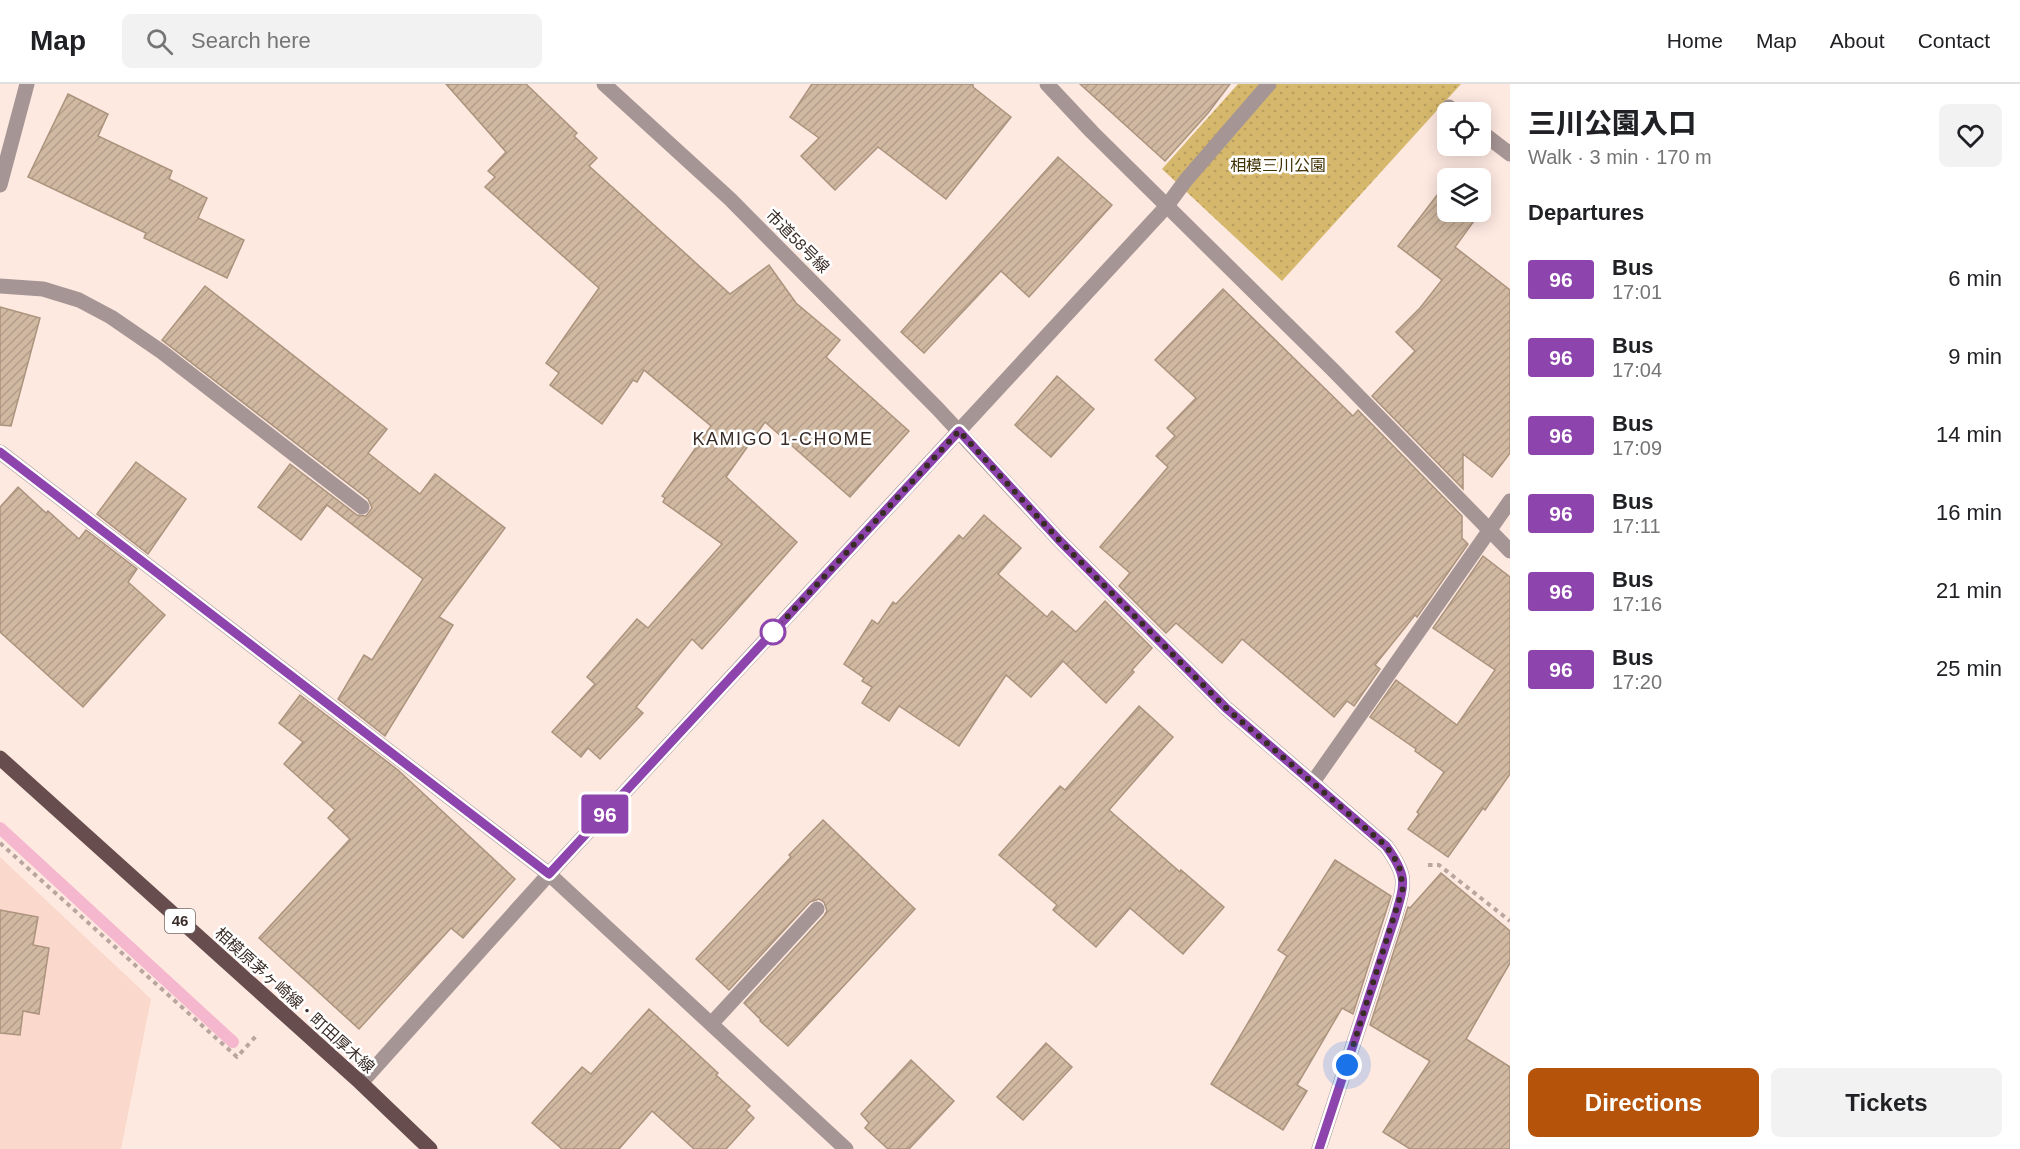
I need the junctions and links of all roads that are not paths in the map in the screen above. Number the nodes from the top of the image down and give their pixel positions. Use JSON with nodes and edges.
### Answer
{"nodes":[{"id":1,"x":27,"y":84,"type":"edge"},
{"id":2,"x":604,"y":84,"type":"edge"},
{"id":3,"x":1047,"y":84,"type":"edge"},
{"id":4,"x":1269,"y":84,"type":"edge"},
{"id":5,"x":1491,"y":139,"type":"edge"},
{"id":6,"x":1510,"y":154,"type":"edge"},
{"id":7,"x":0,"y":185,"type":"edge"},
{"id":8,"x":1166,"y":207,"type":"junction"},
{"id":9,"x":0,"y":286,"type":"edge"},
{"id":10,"x":959,"y":431,"type":"junction"},
{"id":11,"x":0,"y":452,"type":"edge"},
{"id":12,"x":1510,"y":501,"type":"edge"},
{"id":13,"x":362,"y":507,"type":"dead end"},
{"id":14,"x":1489,"y":530,"type":"junction"},
{"id":15,"x":1510,"y":551,"type":"edge"},
{"id":16,"x":0,"y":759,"type":"edge"},
{"id":17,"x":1313,"y":782,"type":"junction"},
{"id":18,"x":549,"y":874,"type":"junction"},
{"id":19,"x":818,"y":909,"type":"dead end"},
{"id":20,"x":712,"y":1023,"type":"junction"},
{"id":21,"x":361,"y":1083,"type":"junction"},
{"id":22,"x":430,"y":1149,"type":"edge"},
{"id":23,"x":846,"y":1149,"type":"edge"},
{"id":24,"x":1319,"y":1149,"type":"edge"}],
"edges":[{"from":1,"to":7,"type":"street"},
{"from":2,"to":10,"type":"street","name":"市道58号線"},
{"from":3,"to":8,"type":"street"},
{"from":4,"to":8,"type":"street"},
{"from":5,"to":6,"type":"street"},
{"from":8,"to":10,"type":"street"},
{"from":8,"to":14,"type":"street"},
{"from":9,"to":13,"type":"street"},
{"from":10,"to":17,"type":"street","name":"市道58号線"},
{"from":10,"to":18,"type":"street"},
{"from":11,"to":18,"type":"street"},
{"from":12,"to":14,"type":"street"},
{"from":14,"to":15,"type":"street"},
{"from":14,"to":17,"type":"street"},
{"from":16,"to":21,"type":"main road","name":"相模原茅ヶ崎線・町田厚木線","number":"46"},
{"from":17,"to":24,"type":"street","name":"市道58号線"},
{"from":18,"to":20,"type":"street"},
{"from":18,"to":21,"type":"street"},
{"from":19,"to":20,"type":"street"},
{"from":20,"to":23,"type":"street"},
{"from":21,"to":22,"type":"main road","name":"相模原茅ヶ崎線・町田厚木線","number":"46"}]}
